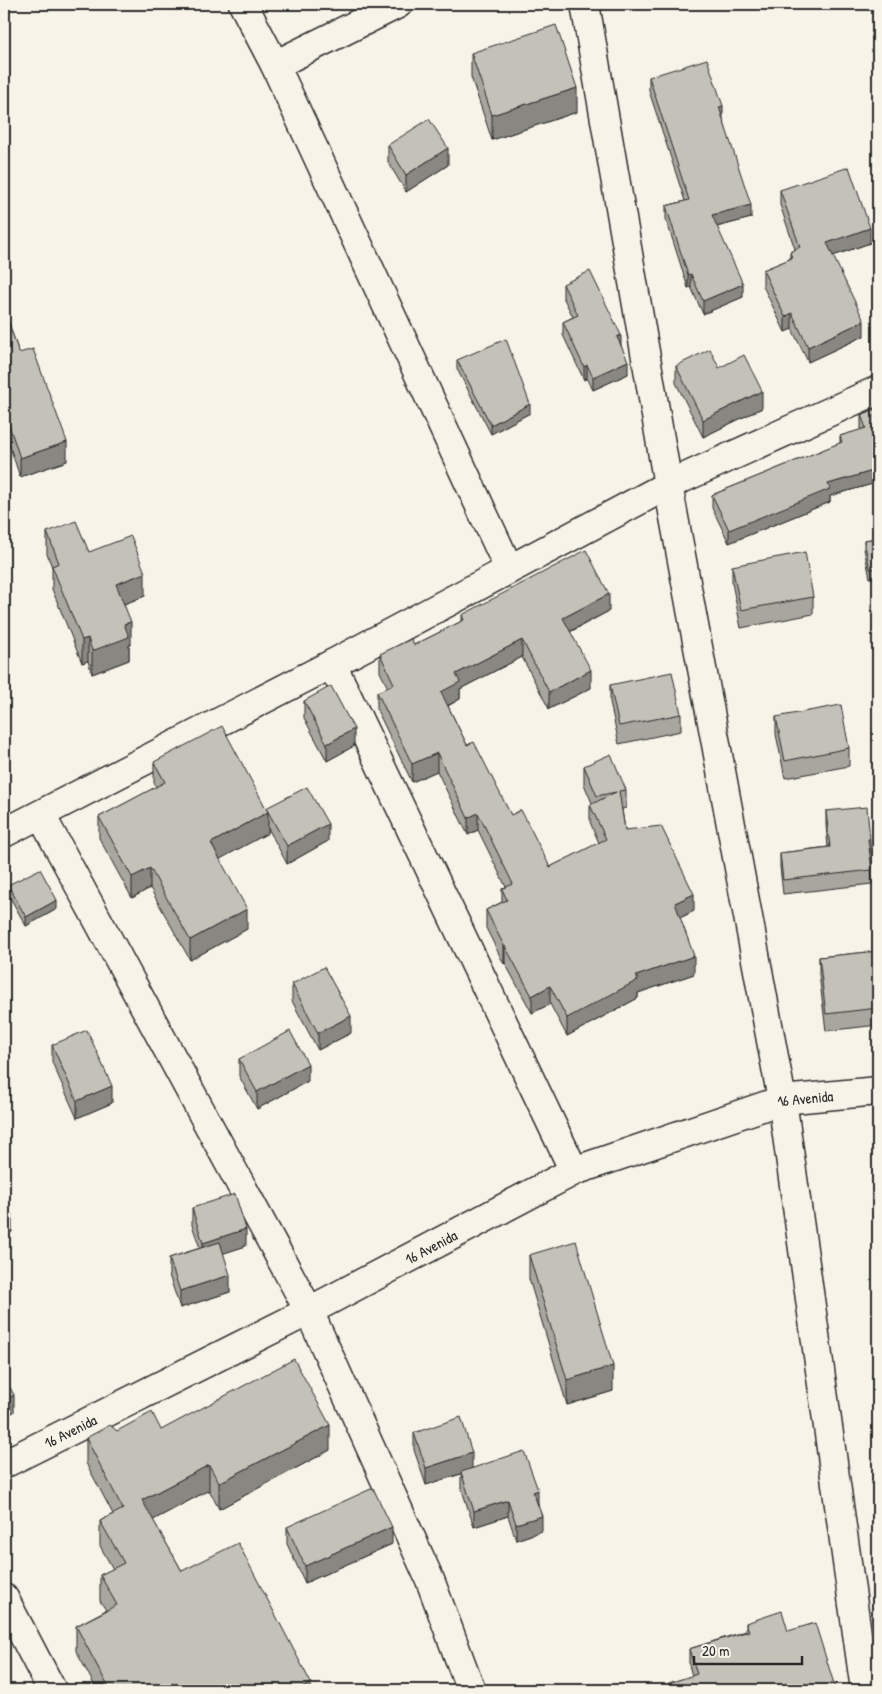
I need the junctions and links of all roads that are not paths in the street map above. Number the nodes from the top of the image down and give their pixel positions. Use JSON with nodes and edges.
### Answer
{"nodes":[{"id":1,"x":243,"y":4,"type":"edge"},
{"id":2,"x":398,"y":4,"type":"edge"},
{"id":3,"x":585,"y":4,"type":"edge"},
{"id":4,"x":275,"y":65,"type":"junction"},
{"id":5,"x":878,"y":390,"type":"edge"},
{"id":6,"x":668,"y":485,"type":"junction"},
{"id":7,"x":509,"y":569,"type":"junction"},
{"id":8,"x":332,"y":664,"type":"junction"},
{"id":9,"x":42,"y":815,"type":"junction"},
{"id":10,"x":4,"y":834,"type":"edge"},
{"id":11,"x":878,"y":1090,"type":"edge"},
{"id":12,"x":782,"y":1100,"type":"junction"},
{"id":13,"x":574,"y":1171,"type":"junction"},
{"id":14,"x":309,"y":1311,"type":"junction"},
{"id":15,"x":4,"y":1464,"type":"edge"},
{"id":16,"x":4,"y":1598,"type":"edge"},
{"id":17,"x":52,"y":1690,"type":"edge"},
{"id":18,"x":471,"y":1690,"type":"edge"},
{"id":19,"x":865,"y":1690,"type":"edge"}],
"edges":[{"from":1,"to":4,"type":"street"},
{"from":2,"to":4,"type":"street"},
{"from":3,"to":6,"type":"street"},
{"from":4,"to":7,"type":"street"},
{"from":5,"to":6,"type":"street"},
{"from":6,"to":7,"type":"street"},
{"from":6,"to":12,"type":"street"},
{"from":7,"to":8,"type":"street"},
{"from":8,"to":9,"type":"street"},
{"from":8,"to":13,"type":"street"},
{"from":9,"to":10,"type":"street"},
{"from":9,"to":14,"type":"street"},
{"from":11,"to":12,"type":"street","name":"16 Avenida"},
{"from":12,"to":13,"type":"street","name":"16 Avenida"},
{"from":12,"to":19,"type":"street"},
{"from":13,"to":14,"type":"street","name":"16 Avenida"},
{"from":14,"to":15,"type":"street","name":"16 Avenida"},
{"from":14,"to":18,"type":"street"},
{"from":16,"to":17,"type":"street"}]}
